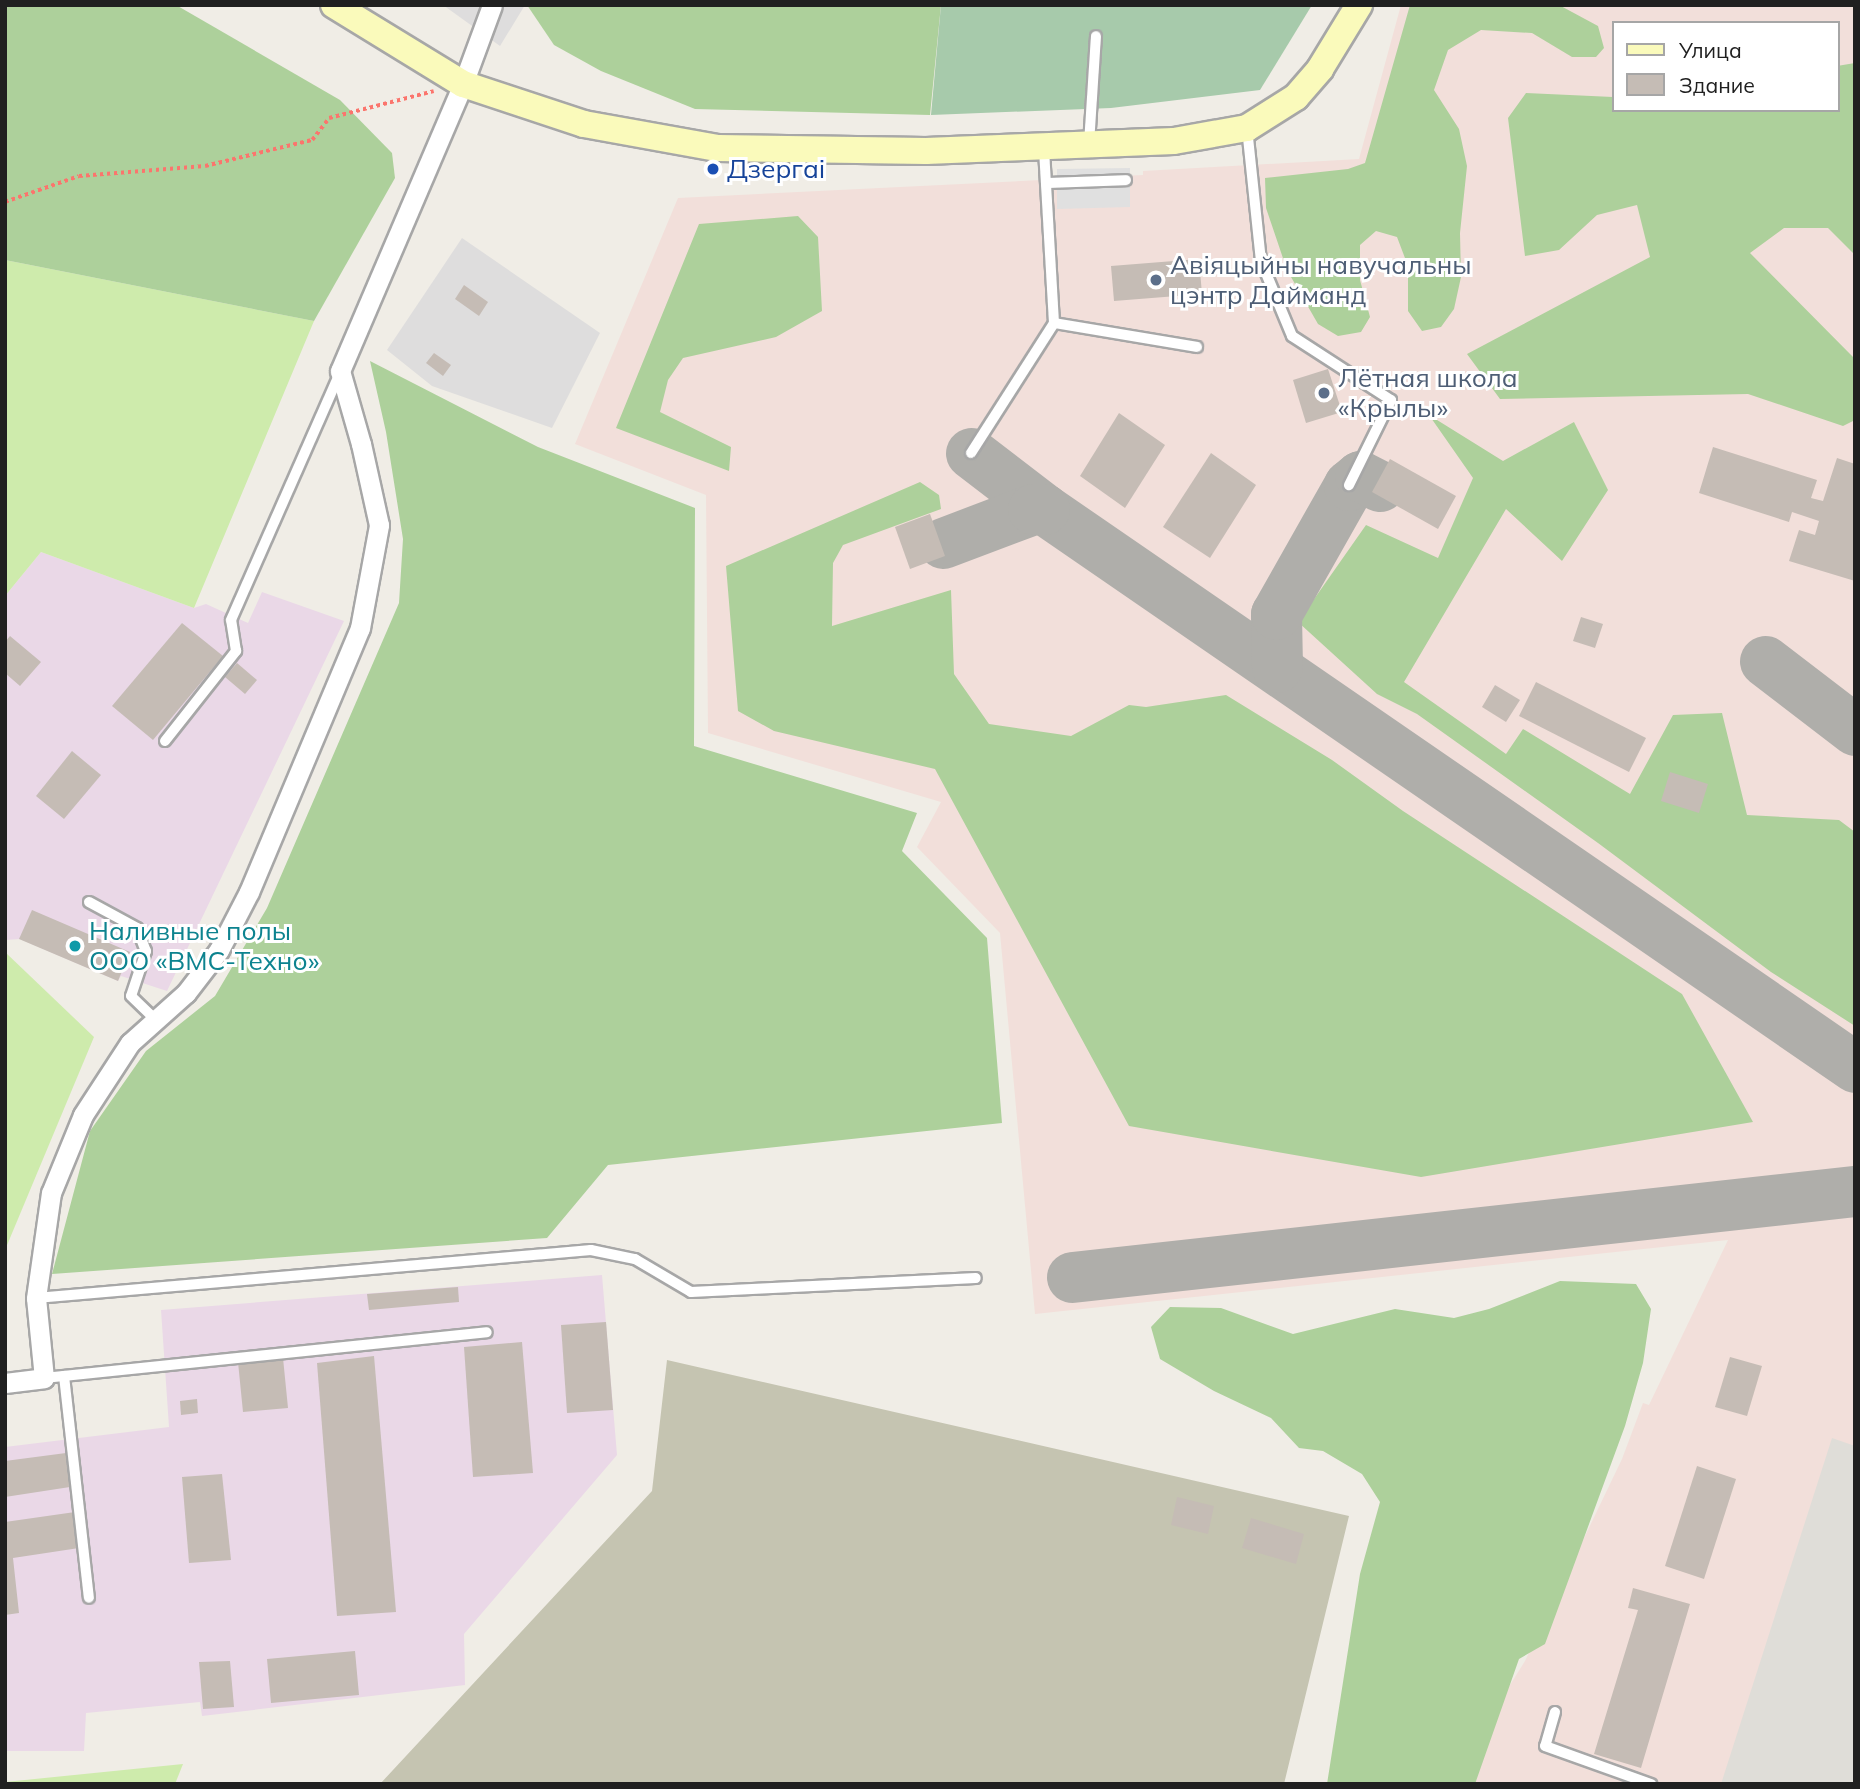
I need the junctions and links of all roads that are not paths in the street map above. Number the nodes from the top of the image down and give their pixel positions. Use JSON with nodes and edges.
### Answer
{"nodes":[{"id":1,"x":334,"y":5,"type":"edge"},
{"id":2,"x":492,"y":5,"type":"edge"},
{"id":3,"x":1359,"y":5,"type":"edge"},
{"id":4,"x":1097,"y":36,"type":"dead end"},
{"id":5,"x":463,"y":84,"type":"junction"},
{"id":6,"x":1247,"y":128,"type":"junction"},
{"id":7,"x":1089,"y":144,"type":"junction"},
{"id":8,"x":1044,"y":146,"type":"junction"},
{"id":9,"x":1126,"y":180,"type":"dead end"},
{"id":10,"x":1046,"y":183,"type":"junction"},
{"id":11,"x":1054,"y":323,"type":"junction"},
{"id":12,"x":1198,"y":347,"type":"dead end"},
{"id":13,"x":340,"y":371,"type":"junction"},
{"id":14,"x":971,"y":453,"type":"dead end"},
{"id":15,"x":1349,"y":485,"type":"dead end"},
{"id":16,"x":165,"y":740,"type":"dead end"},
{"id":17,"x":89,"y":902,"type":"dead end"},
{"id":18,"x":157,"y":1021,"type":"junction"},
{"id":19,"x":976,"y":1278,"type":"dead end"},
{"id":20,"x":36,"y":1298,"type":"junction"},
{"id":21,"x":486,"y":1332,"type":"dead end"},
{"id":22,"x":64,"y":1376,"type":"junction"},
{"id":23,"x":44,"y":1378,"type":"junction"},
{"id":24,"x":5,"y":1383,"type":"edge"},
{"id":25,"x":89,"y":1598,"type":"dead end"},
{"id":26,"x":1555,"y":1712,"type":"dead end"},
{"id":27,"x":1651,"y":1784,"type":"edge"}],
"edges":[{"from":1,"to":5,"type":"street"},
{"from":2,"to":5,"type":"street"},
{"from":3,"to":6,"type":"street"},
{"from":4,"to":7,"type":"lane"},
{"from":5,"to":8,"type":"street"},
{"from":5,"to":13,"type":"street"},
{"from":6,"to":7,"type":"street"},
{"from":6,"to":15,"type":"lane"},
{"from":7,"to":8,"type":"street"},
{"from":8,"to":10,"type":"lane"},
{"from":9,"to":10,"type":"lane"},
{"from":10,"to":11,"type":"lane"},
{"from":11,"to":12,"type":"lane"},
{"from":11,"to":14,"type":"lane"},
{"from":13,"to":16,"type":"lane"},
{"from":13,"to":18,"type":"street"},
{"from":17,"to":18,"type":"lane"},
{"from":18,"to":20,"type":"street"},
{"from":19,"to":20,"type":"lane"},
{"from":20,"to":23,"type":"street"},
{"from":21,"to":22,"type":"lane"},
{"from":22,"to":23,"type":"lane"},
{"from":22,"to":25,"type":"lane"},
{"from":23,"to":24,"type":"street"},
{"from":26,"to":27,"type":"lane"}]}
